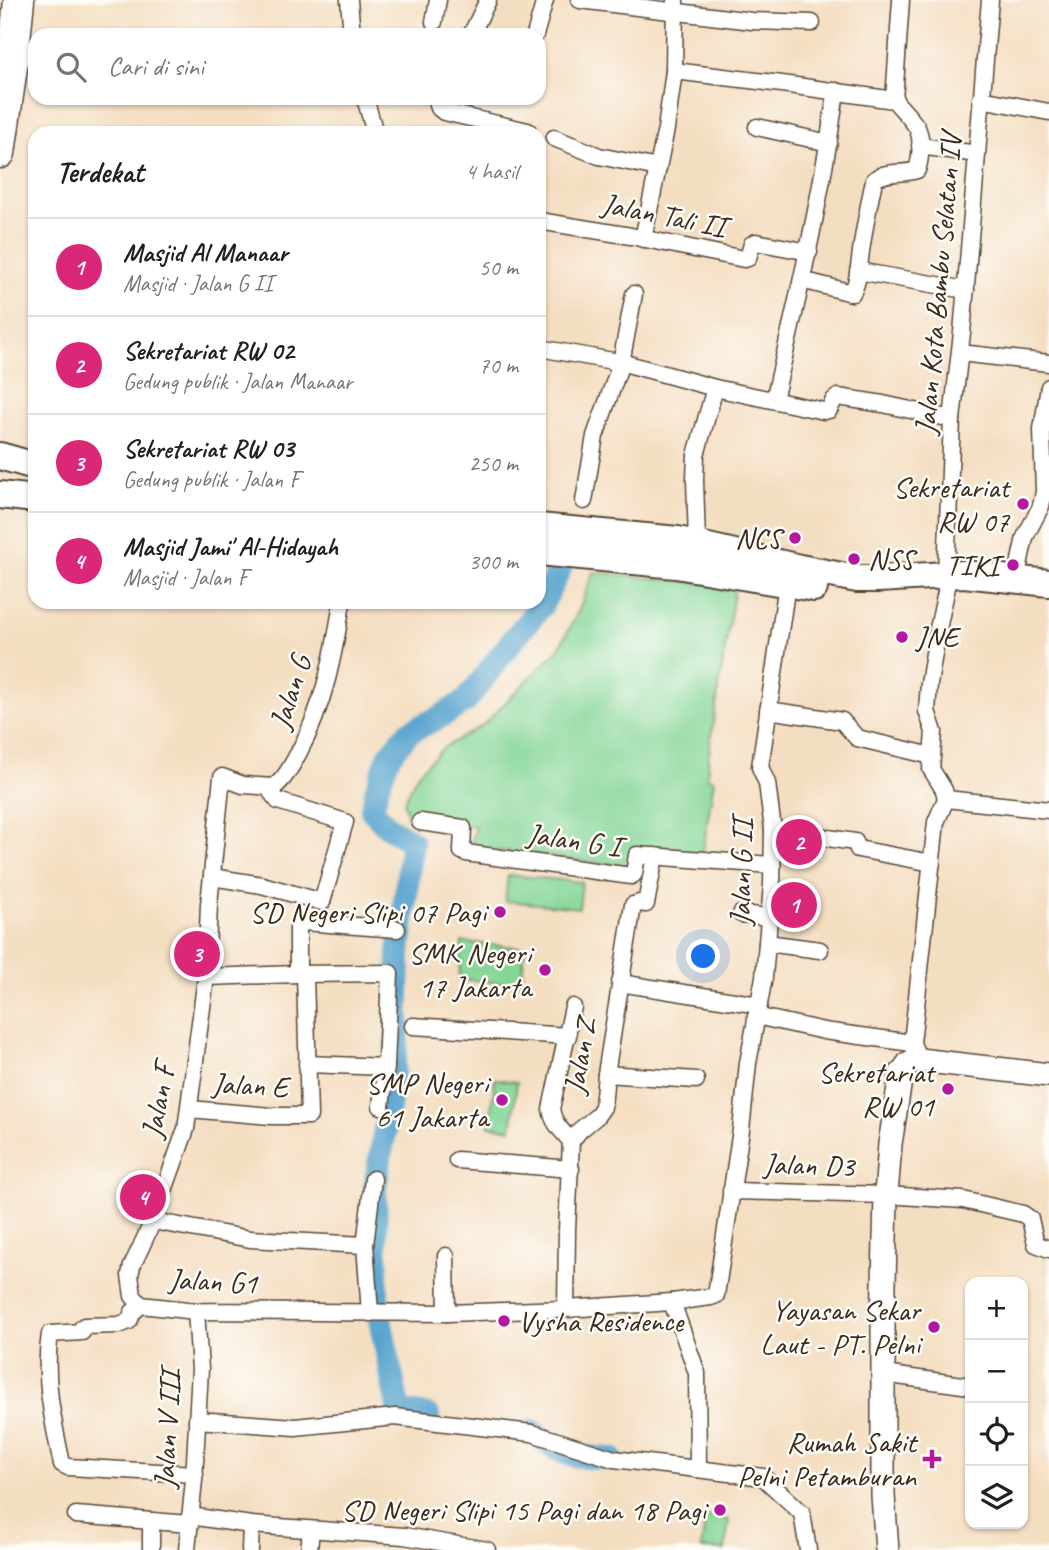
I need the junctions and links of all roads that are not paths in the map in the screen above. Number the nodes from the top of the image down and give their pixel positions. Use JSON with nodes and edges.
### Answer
{"nodes":[{"id":1,"x":19,"y":0,"type":"edge"},
{"id":2,"x":349,"y":0,"type":"edge"},
{"id":3,"x":438,"y":0,"type":"edge"},
{"id":4,"x":488,"y":0,"type":"edge"},
{"id":5,"x":545,"y":0,"type":"edge"},
{"id":6,"x":580,"y":0,"type":"edge"},
{"id":7,"x":901,"y":0,"type":"edge"},
{"id":8,"x":990,"y":0,"type":"edge"},
{"id":9,"x":675,"y":6,"type":"edge"},
{"id":10,"x":434,"y":22,"type":"dead end"},
{"id":11,"x":812,"y":23,"type":"dead end"},
{"id":12,"x":351,"y":28,"type":"edge"},
{"id":13,"x":474,"y":28,"type":"edge"},
{"id":14,"x":537,"y":28,"type":"edge"},
{"id":15,"x":677,"y":71,"type":"junction"},
{"id":16,"x":836,"y":91,"type":"junction"},
{"id":17,"x":981,"y":99,"type":"junction"},
{"id":18,"x":894,"y":100,"type":"junction"},
{"id":19,"x":367,"y":105,"type":"edge"},
{"id":20,"x":438,"y":105,"type":"edge"},
{"id":21,"x":1049,"y":112,"type":"edge"},
{"id":22,"x":373,"y":126,"type":"edge"},
{"id":23,"x":491,"y":126,"type":"edge"},
{"id":24,"x":757,"y":127,"type":"dead end"},
{"id":25,"x":554,"y":138,"type":"dead end"},
{"id":26,"x":829,"y":143,"type":"junction"},
{"id":27,"x":920,"y":146,"type":"junction"},
{"id":28,"x":0,"y":153,"type":"edge"},
{"id":29,"x":977,"y":154,"type":"junction"},
{"id":30,"x":658,"y":168,"type":"junction"},
{"id":31,"x":546,"y":222,"type":"edge"},
{"id":32,"x":643,"y":239,"type":"junction"},
{"id":33,"x":809,"y":252,"type":"junction"},
{"id":34,"x":858,"y":271,"type":"junction"},
{"id":35,"x":803,"y":280,"type":"junction"},
{"id":36,"x":966,"y":290,"type":"junction"},
{"id":37,"x":634,"y":294,"type":"dead end"},
{"id":38,"x":546,"y":349,"type":"edge"},
{"id":39,"x":960,"y":353,"type":"junction"},
{"id":40,"x":621,"y":363,"type":"junction"},
{"id":41,"x":1049,"y":363,"type":"edge"},
{"id":42,"x":1049,"y":387,"type":"edge"},
{"id":43,"x":715,"y":388,"type":"junction"},
{"id":44,"x":774,"y":400,"type":"junction"},
{"id":45,"x":952,"y":419,"type":"junction"},
{"id":46,"x":1046,"y":448,"type":"edge"},
{"id":47,"x":1,"y":464,"type":"edge"},
{"id":48,"x":28,"y":466,"type":"edge"},
{"id":49,"x":28,"y":480,"type":"edge"},
{"id":50,"x":28,"y":501,"type":"edge"},
{"id":51,"x":584,"y":501,"type":"dead end"},
{"id":52,"x":0,"y":507,"type":"edge"},
{"id":53,"x":28,"y":513,"type":"edge"},
{"id":54,"x":546,"y":528,"type":"edge"},
{"id":55,"x":697,"y":543,"type":"junction"},
{"id":56,"x":546,"y":553,"type":"edge"},
{"id":57,"x":1016,"y":579,"type":"junction"},
{"id":58,"x":946,"y":580,"type":"junction"},
{"id":59,"x":1049,"y":583,"type":"edge"},
{"id":60,"x":787,"y":584,"type":"junction"},
{"id":61,"x":1049,"y":596,"type":"edge"},
{"id":62,"x":335,"y":609,"type":"edge"},
{"id":63,"x":341,"y":609,"type":"edge"},
{"id":64,"x":768,"y":710,"type":"junction"},
{"id":65,"x":933,"y":756,"type":"junction"},
{"id":66,"x":270,"y":787,"type":"junction"},
{"id":67,"x":946,"y":799,"type":"junction"},
{"id":68,"x":1049,"y":810,"type":"edge"},
{"id":69,"x":420,"y":822,"type":"dead end"},
{"id":70,"x":774,"y":830,"type":"junction"},
{"id":71,"x":655,"y":856,"type":"junction"},
{"id":72,"x":932,"y":863,"type":"junction"},
{"id":73,"x":772,"y":865,"type":"junction"},
{"id":74,"x":212,"y":877,"type":"junction"},
{"id":75,"x":741,"y":914,"type":"dead end"},
{"id":76,"x":769,"y":917,"type":"junction"},
{"id":77,"x":397,"y":929,"type":"dead end"},
{"id":78,"x":767,"y":943,"type":"junction"},
{"id":79,"x":820,"y":950,"type":"dead end"},
{"id":80,"x":302,"y":974,"type":"junction"},
{"id":81,"x":206,"y":977,"type":"junction"},
{"id":82,"x":620,"y":983,"type":"junction"},
{"id":83,"x":573,"y":1007,"type":"dead end"},
{"id":84,"x":757,"y":1010,"type":"junction"},
{"id":85,"x":413,"y":1026,"type":"dead end"},
{"id":86,"x":568,"y":1036,"type":"junction"},
{"id":87,"x":915,"y":1052,"type":"junction"},
{"id":88,"x":307,"y":1064,"type":"junction"},
{"id":89,"x":386,"y":1067,"type":"junction"},
{"id":90,"x":606,"y":1073,"type":"junction"},
{"id":91,"x":1049,"y":1075,"type":"edge"},
{"id":92,"x":696,"y":1080,"type":"dead end"},
{"id":93,"x":381,"y":1106,"type":"dead end"},
{"id":94,"x":189,"y":1109,"type":"junction"},
{"id":95,"x":571,"y":1141,"type":"junction"},
{"id":96,"x":457,"y":1160,"type":"dead end"},
{"id":97,"x":571,"y":1168,"type":"junction"},
{"id":98,"x":373,"y":1179,"type":"dead end"},
{"id":99,"x":731,"y":1191,"type":"junction"},
{"id":100,"x":886,"y":1195,"type":"junction"},
{"id":101,"x":153,"y":1221,"type":"junction"},
{"id":102,"x":365,"y":1245,"type":"junction"},
{"id":103,"x":1049,"y":1249,"type":"edge"},
{"id":104,"x":446,"y":1256,"type":"dead end"},
{"id":105,"x":672,"y":1303,"type":"junction"},
{"id":106,"x":141,"y":1305,"type":"junction"},
{"id":107,"x":566,"y":1309,"type":"junction"},
{"id":108,"x":196,"y":1311,"type":"junction"},
{"id":109,"x":376,"y":1312,"type":"junction"},
{"id":110,"x":447,"y":1313,"type":"junction"},
{"id":111,"x":883,"y":1374,"type":"junction"},
{"id":112,"x":965,"y":1386,"type":"edge"},
{"id":113,"x":197,"y":1420,"type":"junction"},
{"id":114,"x":698,"y":1469,"type":"junction"},
{"id":115,"x":195,"y":1474,"type":"junction"},
{"id":116,"x":76,"y":1515,"type":"dead end"},
{"id":117,"x":190,"y":1520,"type":"junction"},
{"id":118,"x":151,"y":1521,"type":"junction"},
{"id":119,"x":251,"y":1525,"type":"junction"},
{"id":120,"x":311,"y":1530,"type":"junction"},
{"id":121,"x":152,"y":1550,"type":"edge"},
{"id":122,"x":187,"y":1550,"type":"edge"},
{"id":123,"x":250,"y":1550,"type":"edge"},
{"id":124,"x":309,"y":1550,"type":"edge"},
{"id":125,"x":487,"y":1550,"type":"edge"},
{"id":126,"x":808,"y":1550,"type":"edge"},
{"id":127,"x":887,"y":1550,"type":"edge"}],
"edges":[{"from":1,"to":28,"type":"highway"},
{"from":2,"to":12,"type":"street"},
{"from":3,"to":10,"type":"street"},
{"from":4,"to":13,"type":"street"},
{"from":5,"to":14,"type":"street"},
{"from":6,"to":9,"type":"street"},
{"from":7,"to":18,"type":"street"},
{"from":8,"to":17,"type":"street","name":"Jalan Kota Bambu Selatan IV"},
{"from":9,"to":11,"type":"street"},
{"from":9,"to":15,"type":"street"},
{"from":15,"to":16,"type":"street"},
{"from":15,"to":30,"type":"street"},
{"from":16,"to":18,"type":"street"},
{"from":16,"to":26,"type":"street"},
{"from":17,"to":21,"type":"street"},
{"from":17,"to":29,"type":"street","name":"Jalan Kota Bambu Selatan IV"},
{"from":18,"to":27,"type":"street"},
{"from":19,"to":22,"type":"street"},
{"from":20,"to":23,"type":"street"},
{"from":24,"to":26,"type":"street"},
{"from":25,"to":30,"type":"street"},
{"from":26,"to":33,"type":"street"},
{"from":27,"to":29,"type":"street"},
{"from":27,"to":34,"type":"street"},
{"from":29,"to":36,"type":"street","name":"Jalan Kota Bambu Selatan IV"},
{"from":30,"to":32,"type":"street"},
{"from":31,"to":32,"type":"street","name":"Jalan Tali II"},
{"from":32,"to":33,"type":"street","name":"Jalan Tali II"},
{"from":33,"to":35,"type":"street"},
{"from":34,"to":35,"type":"street"},
{"from":34,"to":36,"type":"street"},
{"from":35,"to":44,"type":"street"},
{"from":36,"to":39,"type":"street","name":"Jalan Kota Bambu Selatan IV"},
{"from":37,"to":40,"type":"street"},
{"from":38,"to":40,"type":"street"},
{"from":39,"to":41,"type":"street"},
{"from":39,"to":45,"type":"street","name":"Jalan Kota Bambu Selatan IV"},
{"from":40,"to":43,"type":"street"},
{"from":40,"to":51,"type":"street"},
{"from":42,"to":46,"type":"street"},
{"from":43,"to":44,"type":"street"},
{"from":43,"to":55,"type":"street"},
{"from":44,"to":45,"type":"street"},
{"from":45,"to":58,"type":"street","name":"Jalan Kota Bambu Selatan IV"},
{"from":46,"to":57,"type":"street"},
{"from":47,"to":48,"type":"main road"},
{"from":47,"to":49,"type":"main road"},
{"from":50,"to":52,"type":"main road"},
{"from":52,"to":53,"type":"main road"},
{"from":54,"to":55,"type":"main road"},
{"from":55,"to":58,"type":"main road"},
{"from":56,"to":60,"type":"main road"},
{"from":57,"to":58,"type":"main road"},
{"from":57,"to":59,"type":"main road"},
{"from":58,"to":60,"type":"main road"},
{"from":58,"to":61,"type":"main road"},
{"from":58,"to":65,"type":"street","name":"Jalan Kota Bambu Selatan IV"},
{"from":60,"to":64,"type":"street","name":"Jalan G II"},
{"from":62,"to":66,"type":"street","name":"Jalan G"},
{"from":63,"to":66,"type":"street","name":"Jalan G"},
{"from":64,"to":65,"type":"street"},
{"from":64,"to":70,"type":"street","name":"Jalan G II"},
{"from":65,"to":67,"type":"street","name":"Jalan Kota Bambu Selatan IV"},
{"from":66,"to":74,"type":"street","name":"Jalan F"},
{"from":66,"to":74,"type":"street"},
{"from":67,"to":68,"type":"street"},
{"from":67,"to":72,"type":"street"},
{"from":69,"to":71,"type":"street","name":"Jalan G I"},
{"from":70,"to":72,"type":"street"},
{"from":70,"to":73,"type":"street","name":"Jalan G II"},
{"from":71,"to":73,"type":"street","name":"Jalan G I"},
{"from":71,"to":82,"type":"street","name":"Jalan Z"},
{"from":72,"to":87,"type":"street"},
{"from":73,"to":76,"type":"street","name":"Jalan G II"},
{"from":74,"to":81,"type":"street","name":"Jalan F"},
{"from":75,"to":76,"type":"street"},
{"from":76,"to":78,"type":"street","name":"Jalan G II"},
{"from":77,"to":80,"type":"street"},
{"from":78,"to":79,"type":"street"},
{"from":78,"to":84,"type":"street","name":"Jalan G II"},
{"from":80,"to":81,"type":"street"},
{"from":80,"to":88,"type":"street"},
{"from":80,"to":89,"type":"street"},
{"from":81,"to":94,"type":"street","name":"Jalan F"},
{"from":82,"to":84,"type":"street"},
{"from":82,"to":90,"type":"street","name":"Jalan Z"},
{"from":83,"to":86,"type":"street"},
{"from":84,"to":87,"type":"street"},
{"from":84,"to":99,"type":"street","name":"Jalan G II"},
{"from":85,"to":86,"type":"street"},
{"from":86,"to":95,"type":"street"},
{"from":87,"to":91,"type":"street"},
{"from":87,"to":100,"type":"street"},
{"from":88,"to":89,"type":"street"},
{"from":88,"to":94,"type":"street","name":"Jalan E"},
{"from":89,"to":93,"type":"street"},
{"from":90,"to":92,"type":"street"},
{"from":90,"to":95,"type":"street","name":"Jalan Z"},
{"from":94,"to":101,"type":"street","name":"Jalan F"},
{"from":95,"to":97,"type":"street"},
{"from":96,"to":97,"type":"street"},
{"from":97,"to":107,"type":"street"},
{"from":98,"to":102,"type":"street"},
{"from":99,"to":100,"type":"street","name":"Jalan D3"},
{"from":99,"to":105,"type":"street","name":"Jalan G II"},
{"from":100,"to":103,"type":"street","name":"Jalan D3"},
{"from":100,"to":111,"type":"street"},
{"from":101,"to":102,"type":"street"},
{"from":101,"to":106,"type":"street","name":"Jalan G1"},
{"from":102,"to":109,"type":"street"},
{"from":104,"to":110,"type":"street"},
{"from":105,"to":107,"type":"street"},
{"from":105,"to":114,"type":"street"},
{"from":106,"to":108,"type":"street","name":"Jalan G1"},
{"from":106,"to":115,"type":"street"},
{"from":107,"to":110,"type":"street"},
{"from":108,"to":109,"type":"street","name":"Jalan G1"},
{"from":108,"to":113,"type":"street","name":"Jalan V III"},
{"from":109,"to":110,"type":"street"},
{"from":111,"to":112,"type":"street"},
{"from":111,"to":127,"type":"street"},
{"from":113,"to":114,"type":"street"},
{"from":113,"to":115,"type":"street","name":"Jalan V III"},
{"from":114,"to":126,"type":"street"},
{"from":115,"to":117,"type":"street","name":"Jalan V III"},
{"from":116,"to":118,"type":"street"},
{"from":117,"to":118,"type":"street"},
{"from":117,"to":119,"type":"street"},
{"from":117,"to":122,"type":"street","name":"Jalan V III"},
{"from":118,"to":121,"type":"street"},
{"from":119,"to":120,"type":"street"},
{"from":119,"to":123,"type":"street"},
{"from":120,"to":124,"type":"street"},
{"from":120,"to":125,"type":"street"}]}
